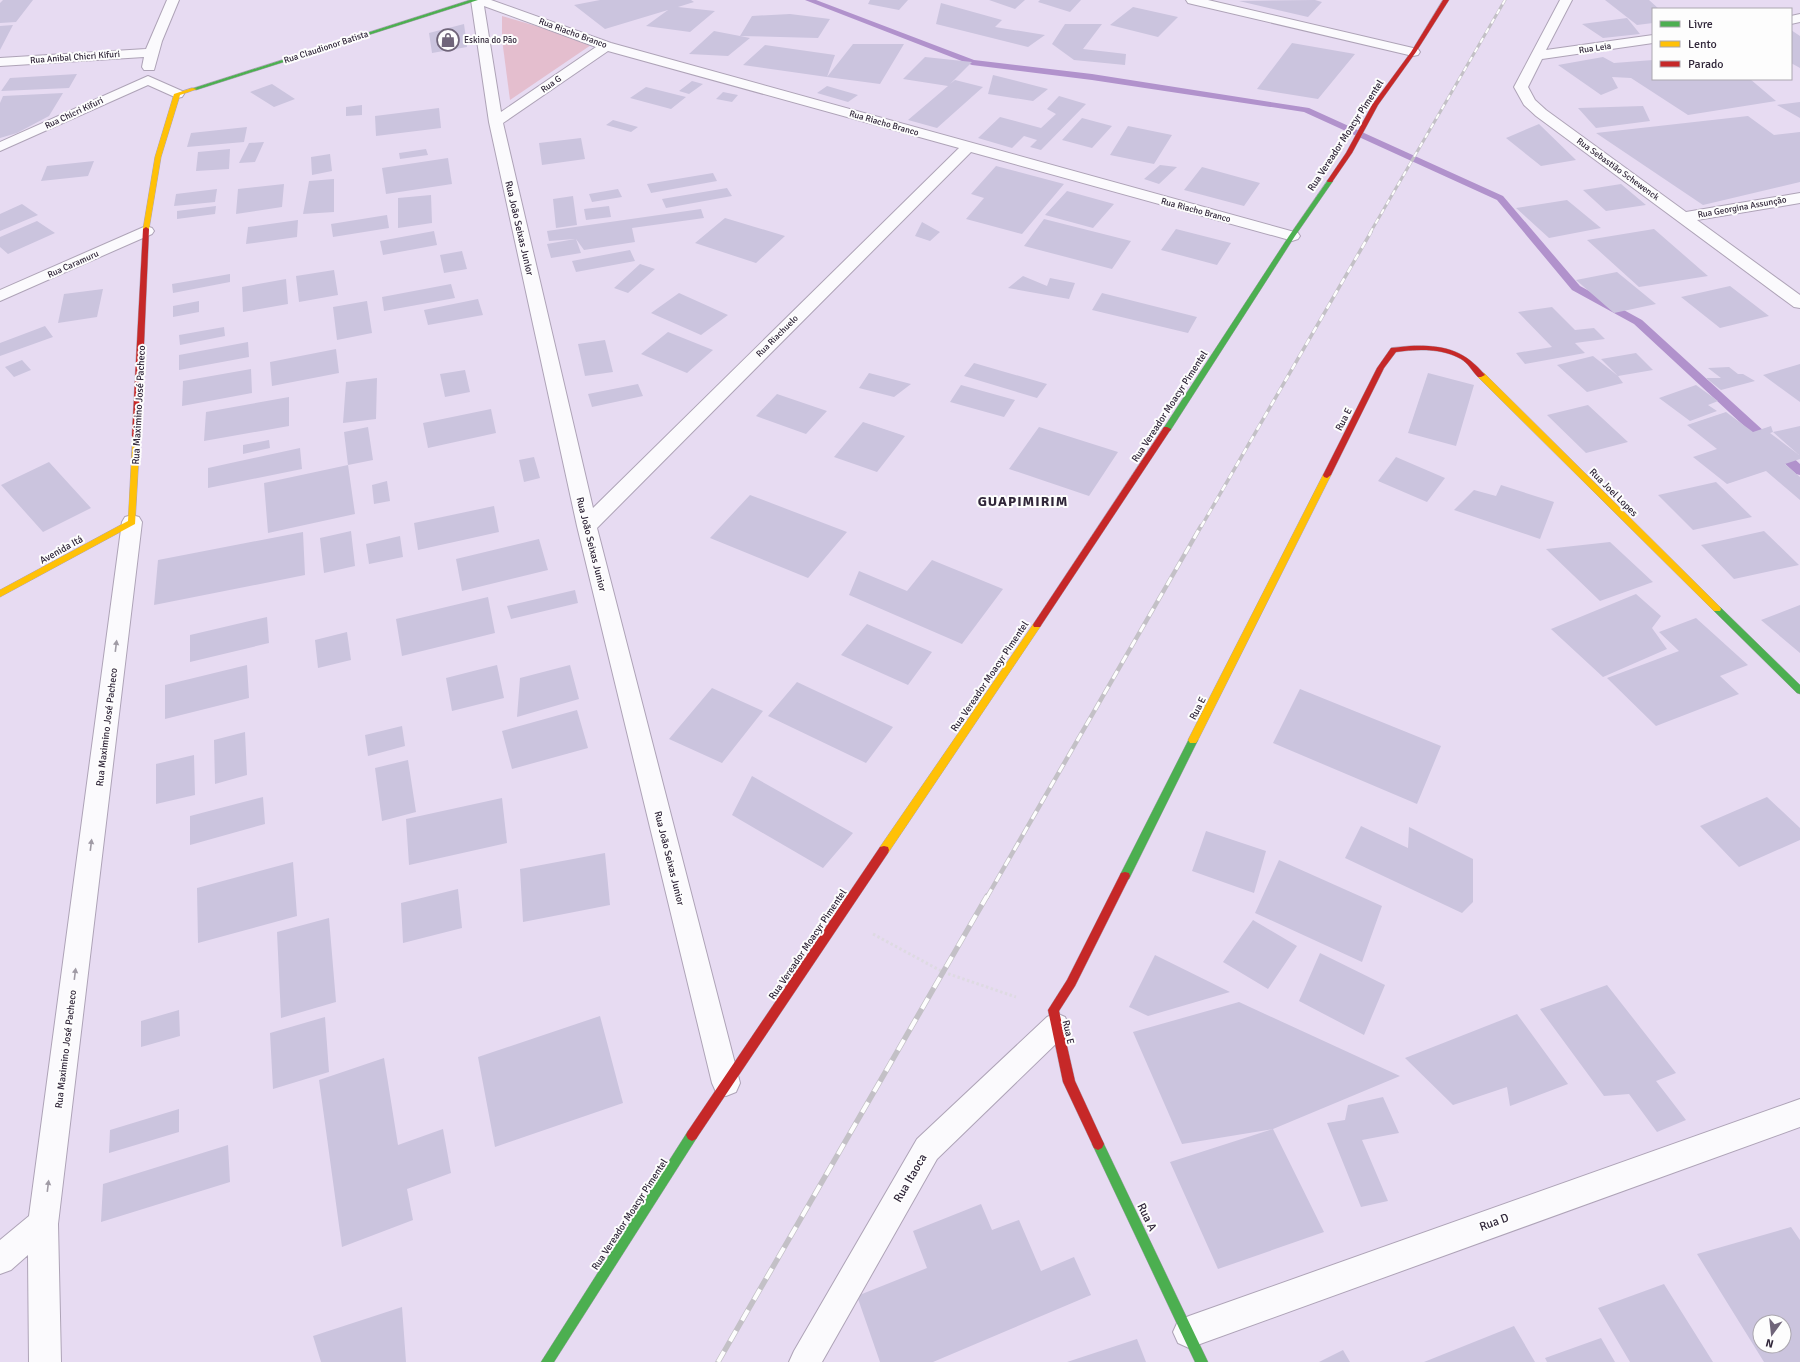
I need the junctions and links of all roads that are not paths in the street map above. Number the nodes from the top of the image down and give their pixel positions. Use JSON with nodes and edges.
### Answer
{"nodes":[{"id":1,"x":173,"y":0,"type":"edge"},
{"id":2,"x":477,"y":0,"type":"edge"},
{"id":3,"x":1192,"y":0,"type":"edge"},
{"id":4,"x":1446,"y":0,"type":"edge"},
{"id":5,"x":1566,"y":0,"type":"edge"},
{"id":6,"x":1652,"y":39,"type":"edge"},
{"id":7,"x":606,"y":46,"type":"junction"},
{"id":8,"x":1414,"y":52,"type":"junction"},
{"id":9,"x":151,"y":53,"type":"junction"},
{"id":10,"x":1536,"y":56,"type":"junction"},
{"id":11,"x":0,"y":62,"type":"edge"},
{"id":12,"x":148,"y":80,"type":"junction"},
{"id":13,"x":177,"y":94,"type":"junction"},
{"id":14,"x":496,"y":122,"type":"junction"},
{"id":15,"x":0,"y":147,"type":"edge"},
{"id":16,"x":968,"y":147,"type":"junction"},
{"id":17,"x":1800,"y":198,"type":"edge"},
{"id":18,"x":1685,"y":217,"type":"junction"},
{"id":19,"x":146,"y":231,"type":"junction"},
{"id":20,"x":1292,"y":236,"type":"junction"},
{"id":21,"x":0,"y":296,"type":"edge"},
{"id":22,"x":1800,"y":303,"type":"edge"},
{"id":23,"x":1394,"y":350,"type":"joint"},
{"id":24,"x":132,"y":522,"type":"junction"},
{"id":25,"x":587,"y":526,"type":"junction"},
{"id":26,"x":0,"y":594,"type":"edge"},
{"id":27,"x":1800,"y":691,"type":"edge"},
{"id":28,"x":1054,"y":1018,"type":"junction"},
{"id":29,"x":1069,"y":1082,"type":"joint"},
{"id":30,"x":726,"y":1083,"type":"junction"},
{"id":31,"x":1800,"y":1113,"type":"edge"},
{"id":32,"x":43,"y":1224,"type":"junction"},
{"id":33,"x":0,"y":1259,"type":"edge"},
{"id":34,"x":1189,"y":1332,"type":"junction"},
{"id":35,"x":45,"y":1362,"type":"edge"},
{"id":36,"x":547,"y":1362,"type":"edge"},
{"id":37,"x":805,"y":1362,"type":"edge"},
{"id":38,"x":1202,"y":1362,"type":"edge"}],
"edges":[{"from":1,"to":9,"type":"street"},
{"from":2,"to":7,"type":"street","name":"Rua Riacho Branco"},
{"from":2,"to":13,"type":"street","name":"Rua Claudionor Batista"},
{"from":2,"to":14,"type":"street","name":"Rua João Seixas Junior"},
{"from":3,"to":8,"type":"street"},
{"from":4,"to":8,"type":"street","name":"Rua Vereador Moacyr Pimentel"},
{"from":5,"to":10,"type":"street","name":"Rua Sebastião Schewenck"},
{"from":6,"to":10,"type":"street","name":"Rua Leia"},
{"from":7,"to":14,"type":"street","name":"Rua G"},
{"from":7,"to":16,"type":"street","name":"Rua Riacho Branco"},
{"from":8,"to":20,"type":"street","name":"Rua Vereador Moacyr Pimentel"},
{"from":9,"to":11,"type":"street","name":"Rua Anibal Chicri Kifuri"},
{"from":9,"to":12,"type":"street"},
{"from":10,"to":18,"type":"street","name":"Rua Sebastião Schewenck"},
{"from":12,"to":13,"type":"street"},
{"from":12,"to":15,"type":"street","name":"Rua Chicri Kifuri"},
{"from":13,"to":19,"type":"street","name":"Rua Maximino José Pacheco"},
{"from":14,"to":25,"type":"street","name":"Rua João Seixas Junior"},
{"from":16,"to":20,"type":"street","name":"Rua Riacho Branco"},
{"from":16,"to":25,"type":"street","name":"Rua Riachuelo"},
{"from":17,"to":18,"type":"street","name":"Rua Georgina Assunção"},
{"from":18,"to":22,"type":"street","name":"Rua Sebastião Schewenck"},
{"from":19,"to":21,"type":"street","name":"Rua Caramuru"},
{"from":19,"to":24,"type":"street","name":"Rua Maximino José Pacheco"},
{"from":20,"to":30,"type":"street","name":"Rua Vereador Moacyr Pimentel"},
{"from":23,"to":27,"type":"street","name":"Rua Joel Lopes"},
{"from":23,"to":28,"type":"street","name":"Rua E"},
{"from":24,"to":26,"type":"street","name":"Avenida Itá"},
{"from":32,"to":24,"type":"street","name":"Rua Maximino José Pacheco","one_way":true},
{"from":25,"to":30,"type":"street","name":"Rua João Seixas Junior"},
{"from":28,"to":29,"type":"street","name":"Rua E"},
{"from":28,"to":37,"type":"street","name":"Rua Itaoca"},
{"from":29,"to":34,"type":"street","name":"Rua A"},
{"from":30,"to":36,"type":"street","name":"Rua Vereador Moacyr Pimentel"},
{"from":31,"to":34,"type":"street","name":"Rua D"},
{"from":32,"to":33,"type":"street"},
{"from":32,"to":35,"type":"street","name":"Rua Maximino José Pacheco"},
{"from":34,"to":38,"type":"street","name":"Rua A"}]}
